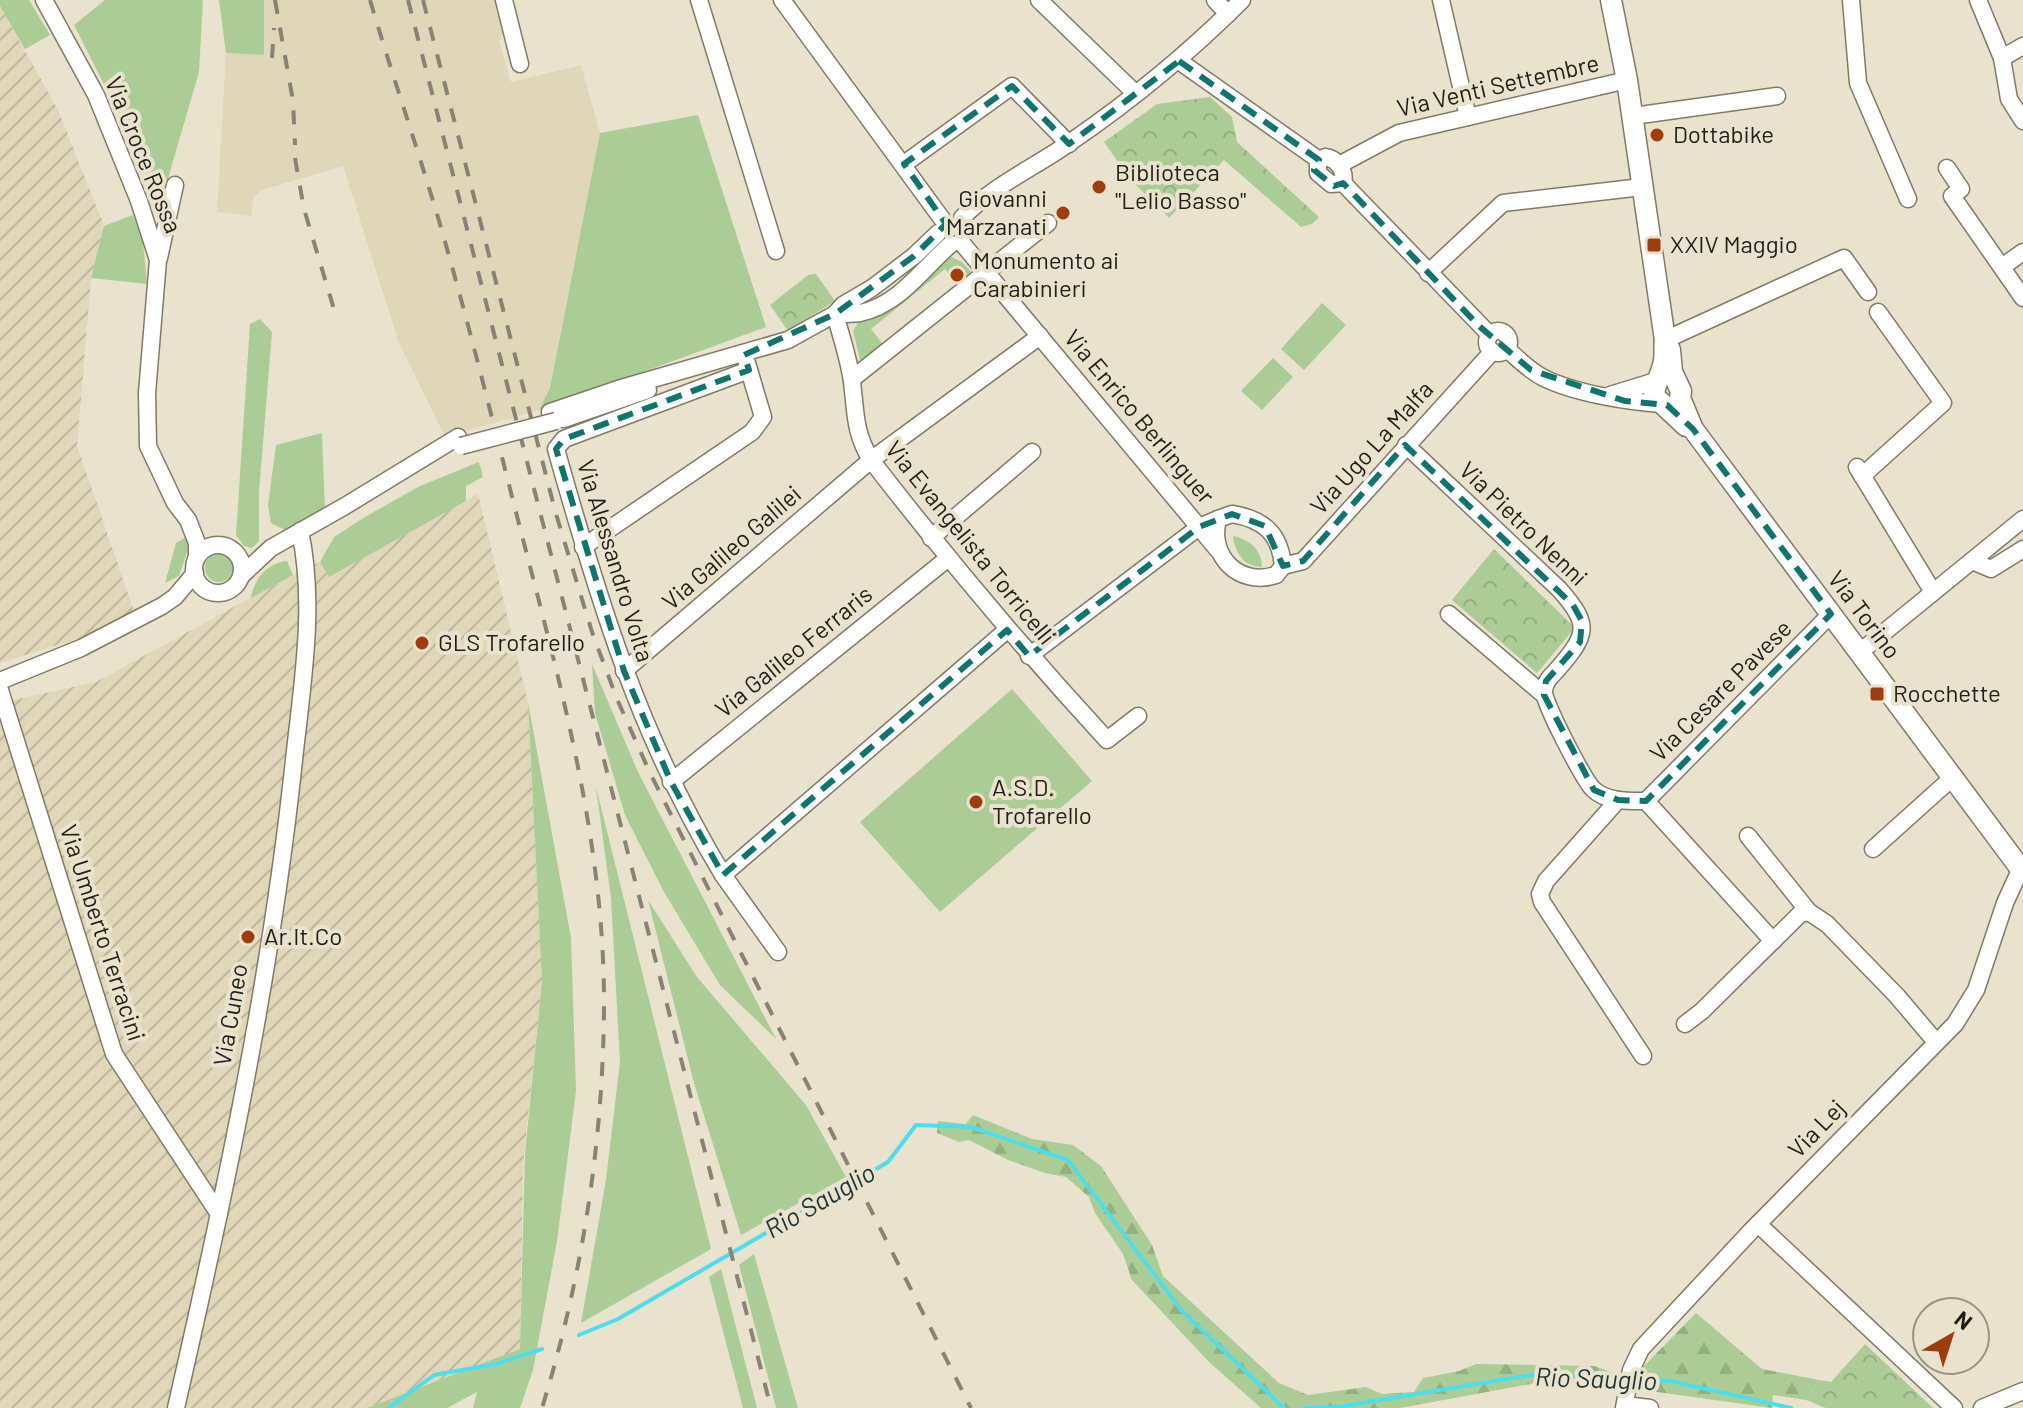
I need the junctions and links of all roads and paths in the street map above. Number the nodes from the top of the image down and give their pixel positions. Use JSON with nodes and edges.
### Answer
{"nodes":[{"id":1,"x":44,"y":0,"type":"edge"},
{"id":2,"x":504,"y":0,"type":"edge"},
{"id":3,"x":699,"y":0,"type":"edge"},
{"id":4,"x":782,"y":0,"type":"edge"},
{"id":5,"x":1039,"y":0,"type":"edge"},
{"id":6,"x":1215,"y":0,"type":"edge"},
{"id":7,"x":1242,"y":0,"type":"edge"},
{"id":8,"x":1441,"y":0,"type":"edge"},
{"id":9,"x":1611,"y":0,"type":"edge"},
{"id":10,"x":1851,"y":0,"type":"edge"},
{"id":11,"x":1978,"y":0,"type":"edge"},
{"id":12,"x":1228,"y":14,"type":"junction"},
{"id":13,"x":2023,"y":46,"type":"edge"},
{"id":14,"x":2002,"y":58,"type":"junction"},
{"id":15,"x":1179,"y":61,"type":"junction"},
{"id":16,"x":520,"y":64,"type":"dead end"},
{"id":17,"x":1627,"y":80,"type":"junction"},
{"id":18,"x":1135,"y":93,"type":"junction"},
{"id":19,"x":1777,"y":96,"type":"dead end"},
{"id":20,"x":1633,"y":116,"type":"junction"},
{"id":21,"x":1468,"y":117,"type":"junction"},
{"id":22,"x":2023,"y":121,"type":"edge"},
{"id":23,"x":1069,"y":144,"type":"junction"},
{"id":24,"x":1319,"y":160,"type":"junction"},
{"id":25,"x":904,"y":164,"type":"junction"},
{"id":26,"x":1339,"y":165,"type":"junction"},
{"id":27,"x":1947,"y":168,"type":"dead end"},
{"id":28,"x":1343,"y":183,"type":"junction"},
{"id":29,"x":175,"y":185,"type":"dead end"},
{"id":30,"x":1642,"y":187,"type":"junction"},
{"id":31,"x":1908,"y":199,"type":"dead end"},
{"id":32,"x":962,"y":218,"type":"junction"},
{"id":33,"x":1048,"y":223,"type":"dead end"},
{"id":34,"x":940,"y":226,"type":"junction"},
{"id":35,"x":956,"y":243,"type":"junction"},
{"id":36,"x":776,"y":251,"type":"dead end"},
{"id":37,"x":2023,"y":252,"type":"edge"},
{"id":38,"x":158,"y":260,"type":"junction"},
{"id":39,"x":2002,"y":267,"type":"junction"},
{"id":40,"x":987,"y":272,"type":"junction"},
{"id":41,"x":1428,"y":273,"type":"junction"},
{"id":42,"x":1868,"y":292,"type":"dead end"},
{"id":43,"x":2023,"y":298,"type":"edge"},
{"id":44,"x":1878,"y":312,"type":"dead end"},
{"id":45,"x":835,"y":314,"type":"junction"},
{"id":46,"x":1040,"y":336,"type":"junction"},
{"id":47,"x":1665,"y":340,"type":"junction"},
{"id":48,"x":1496,"y":345,"type":"junction"},
{"id":49,"x":746,"y":363,"type":"junction"},
{"id":50,"x":852,"y":379,"type":"junction"},
{"id":51,"x":1669,"y":394,"type":"junction"},
{"id":52,"x":1608,"y":396,"type":"junction"},
{"id":53,"x":1406,"y":445,"type":"junction"},
{"id":54,"x":1032,"y":452,"type":"dead end"},
{"id":55,"x":871,"y":460,"type":"junction"},
{"id":56,"x":1218,"y":519,"type":"junction"},
{"id":57,"x":2023,"y":519,"type":"edge"},
{"id":58,"x":188,"y":520,"type":"junction"},
{"id":59,"x":1199,"y":527,"type":"junction"},
{"id":60,"x":300,"y":531,"type":"junction"},
{"id":61,"x":931,"y":538,"type":"junction"},
{"id":62,"x":583,"y":547,"type":"junction"},
{"id":63,"x":271,"y":548,"type":"junction"},
{"id":64,"x":2023,"y":549,"type":"edge"},
{"id":65,"x":230,"y":550,"type":"junction"},
{"id":66,"x":1218,"y":550,"type":"junction"},
{"id":67,"x":947,"y":559,"type":"junction"},
{"id":68,"x":1972,"y":561,"type":"junction"},
{"id":69,"x":196,"y":565,"type":"junction"},
{"id":70,"x":1283,"y":566,"type":"junction"},
{"id":71,"x":241,"y":576,"type":"junction"},
{"id":72,"x":209,"y":591,"type":"junction"},
{"id":73,"x":1933,"y":592,"type":"junction"},
{"id":74,"x":175,"y":597,"type":"junction"},
{"id":75,"x":1449,"y":614,"type":"dead end"},
{"id":76,"x":1831,"y":614,"type":"junction"},
{"id":77,"x":1007,"y":630,"type":"junction"},
{"id":78,"x":1860,"y":652,"type":"junction"},
{"id":79,"x":1029,"y":656,"type":"junction"},
{"id":80,"x":624,"y":671,"type":"junction"},
{"id":81,"x":0,"y":681,"type":"edge"},
{"id":82,"x":0,"y":690,"type":"edge"},
{"id":83,"x":1544,"y":695,"type":"junction"},
{"id":84,"x":1138,"y":716,"type":"dead end"},
{"id":85,"x":1952,"y":778,"type":"junction"},
{"id":86,"x":671,"y":782,"type":"junction"},
{"id":87,"x":1618,"y":800,"type":"junction"},
{"id":88,"x":1646,"y":801,"type":"junction"},
{"id":89,"x":1748,"y":836,"type":"dead end"},
{"id":90,"x":1873,"y":849,"type":"dead end"},
{"id":91,"x":2022,"y":870,"type":"edge"},
{"id":92,"x":723,"y":875,"type":"junction"},
{"id":93,"x":1809,"y":912,"type":"junction"},
{"id":94,"x":1773,"y":941,"type":"junction"},
{"id":95,"x":778,"y":952,"type":"dead end"},
{"id":96,"x":1685,"y":1024,"type":"dead end"},
{"id":97,"x":1936,"y":1042,"type":"junction"},
{"id":98,"x":1643,"y":1056,"type":"dead end"},
{"id":99,"x":219,"y":1214,"type":"junction"},
{"id":100,"x":1758,"y":1224,"type":"junction"},
{"id":101,"x":2023,"y":1391,"type":"edge"},
{"id":102,"x":1626,"y":1401,"type":"edge"},
{"id":103,"x":176,"y":1408,"type":"edge"},
{"id":104,"x":1650,"y":1408,"type":"edge"},
{"id":105,"x":1954,"y":1408,"type":"edge"},
{"id":106,"x":1982,"y":1408,"type":"edge"}],
"edges":[{"from":1,"to":38,"type":"street","name":"Via Croce Rossa"},
{"from":2,"to":16,"type":"street"},
{"from":3,"to":36,"type":"street"},
{"from":4,"to":25,"type":"street"},
{"from":5,"to":18,"type":"street"},
{"from":6,"to":12,"type":"street"},
{"from":7,"to":12,"type":"street"},
{"from":8,"to":21,"type":"street"},
{"from":9,"to":17,"type":"main road","name":"Via Torino"},
{"from":10,"to":31,"type":"street"},
{"from":11,"to":14,"type":"street"},
{"from":12,"to":15,"type":"street"},
{"from":13,"to":14,"type":"street"},
{"from":14,"to":22,"type":"street"},
{"from":15,"to":18,"type":"street"},
{"from":15,"to":24,"type":"street"},
{"from":17,"to":20,"type":"main road","name":"Via Torino"},
{"from":17,"to":21,"type":"street","name":"Via Venti Settembre"},
{"from":18,"to":23,"type":"street"},
{"from":19,"to":20,"type":"street"},
{"from":20,"to":30,"type":"main road","name":"Via Torino"},
{"from":21,"to":26,"type":"street","name":"Via Venti Settembre"},
{"from":23,"to":25,"type":"street"},
{"from":23,"to":32,"type":"street"},
{"from":24,"to":26,"type":"street"},
{"from":24,"to":28,"type":"street"},
{"from":25,"to":34,"type":"street"},
{"from":26,"to":28,"type":"street"},
{"from":27,"to":39,"type":"street"},
{"from":28,"to":41,"type":"street"},
{"from":29,"to":38,"type":"street"},
{"from":30,"to":41,"type":"street"},
{"from":30,"to":47,"type":"main road","name":"Via Torino"},
{"from":32,"to":34,"type":"street"},
{"from":32,"to":35,"type":"street"},
{"from":33,"to":40,"type":"street"},
{"from":34,"to":35,"type":"street"},
{"from":34,"to":45,"type":"street"},
{"from":35,"to":40,"type":"street","name":"Via Enrico Berlinguer"},
{"from":35,"to":45,"type":"street"},
{"from":37,"to":39,"type":"street"},
{"from":38,"to":58,"type":"street","name":"Via Croce Rossa"},
{"from":39,"to":43,"type":"street"},
{"from":40,"to":46,"type":"street","name":"Via Enrico Berlinguer"},
{"from":40,"to":50,"type":"street"},
{"from":41,"to":48,"type":"street"},
{"from":42,"to":47,"type":"street"},
{"from":44,"to":73,"type":"street"},
{"from":45,"to":49,"type":"street"},
{"from":45,"to":50,"type":"street","name":"Via Evangelista Torricelli"},
{"from":46,"to":55,"type":"street","name":"Via Galileo Galilei"},
{"from":46,"to":59,"type":"street","name":"Via Enrico Berlinguer"},
{"from":47,"to":51,"type":"main road","name":"Via Torino"},
{"from":48,"to":52,"type":"street"},
{"from":48,"to":53,"type":"street","name":"Via Ugo La Malfa"},
{"from":49,"to":60,"type":"street"},
{"from":49,"to":62,"type":"street"},
{"from":49,"to":62,"type":"street","name":"Via Alessandro Volta"},
{"from":50,"to":55,"type":"street","name":"Via Evangelista Torricelli"},
{"from":51,"to":52,"type":"street"},
{"from":51,"to":52,"type":"street"},
{"from":51,"to":76,"type":"main road","name":"Via Torino"},
{"from":53,"to":70,"type":"street","name":"Via Ugo La Malfa"},
{"from":53,"to":83,"type":"street","name":"Via Pietro Nenni"},
{"from":54,"to":61,"type":"street"},
{"from":55,"to":61,"type":"street","name":"Via Evangelista Torricelli"},
{"from":55,"to":80,"type":"street","name":"Via Galileo Galilei"},
{"from":56,"to":59,"type":"street"},
{"from":56,"to":66,"type":"street"},
{"from":56,"to":70,"type":"street"},
{"from":57,"to":68,"type":"street"},
{"from":58,"to":65,"type":"street","name":"Via Croce Rossa"},
{"from":58,"to":69,"type":"street","name":"Via Croce Rossa"},
{"from":59,"to":66,"type":"street","name":"Via Enrico Berlinguer"},
{"from":59,"to":79,"type":"street"},
{"from":60,"to":63,"type":"street"},
{"from":60,"to":99,"type":"street","name":"Via Cuneo"},
{"from":61,"to":67,"type":"street","name":"Via Evangelista Torricelli"},
{"from":62,"to":80,"type":"street","name":"Via Alessandro Volta"},
{"from":63,"to":65,"type":"street"},
{"from":63,"to":71,"type":"street"},
{"from":64,"to":68,"type":"street"},
{"from":65,"to":69,"type":"street"},
{"from":65,"to":71,"type":"street"},
{"from":66,"to":70,"type":"street"},
{"from":67,"to":77,"type":"street","name":"Via Evangelista Torricelli"},
{"from":67,"to":86,"type":"street","name":"Via Galileo Ferraris"},
{"from":68,"to":73,"type":"street"},
{"from":69,"to":72,"type":"street"},
{"from":69,"to":74,"type":"street"},
{"from":71,"to":72,"type":"street"},
{"from":72,"to":74,"type":"street"},
{"from":73,"to":78,"type":"street"},
{"from":74,"to":81,"type":"street"},
{"from":75,"to":83,"type":"street"},
{"from":76,"to":78,"type":"main road","name":"Via Torino"},
{"from":76,"to":88,"type":"street","name":"Via Cesare Pavese"},
{"from":77,"to":79,"type":"street","name":"Via Evangelista Torricelli"},
{"from":77,"to":92,"type":"street"},
{"from":78,"to":85,"type":"main road","name":"Via Torino"},
{"from":79,"to":84,"type":"street","name":"Via Evangelista Torricelli"},
{"from":80,"to":86,"type":"street","name":"Via Alessandro Volta"},
{"from":82,"to":99,"type":"street","name":"Via Umberto Terracini"},
{"from":83,"to":87,"type":"street"},
{"from":85,"to":90,"type":"street"},
{"from":85,"to":91,"type":"main road","name":"Via Torino"},
{"from":86,"to":92,"type":"street","name":"Via Alessandro Volta"},
{"from":87,"to":88,"type":"street"},
{"from":87,"to":98,"type":"street"},
{"from":88,"to":94,"type":"street"},
{"from":89,"to":93,"type":"street"},
{"from":91,"to":97,"type":"street","name":"Via Lej"},
{"from":92,"to":95,"type":"street","name":"Via Alessandro Volta"},
{"from":93,"to":94,"type":"street"},
{"from":93,"to":97,"type":"street"},
{"from":94,"to":96,"type":"street"},
{"from":97,"to":100,"type":"street","name":"Via Lej"},
{"from":99,"to":103,"type":"street","name":"Via Cuneo"},
{"from":100,"to":102,"type":"street","name":"Via Lej"},
{"from":100,"to":105,"type":"street"},
{"from":101,"to":106,"type":"street"},
{"from":102,"to":104,"type":"street"}]}
